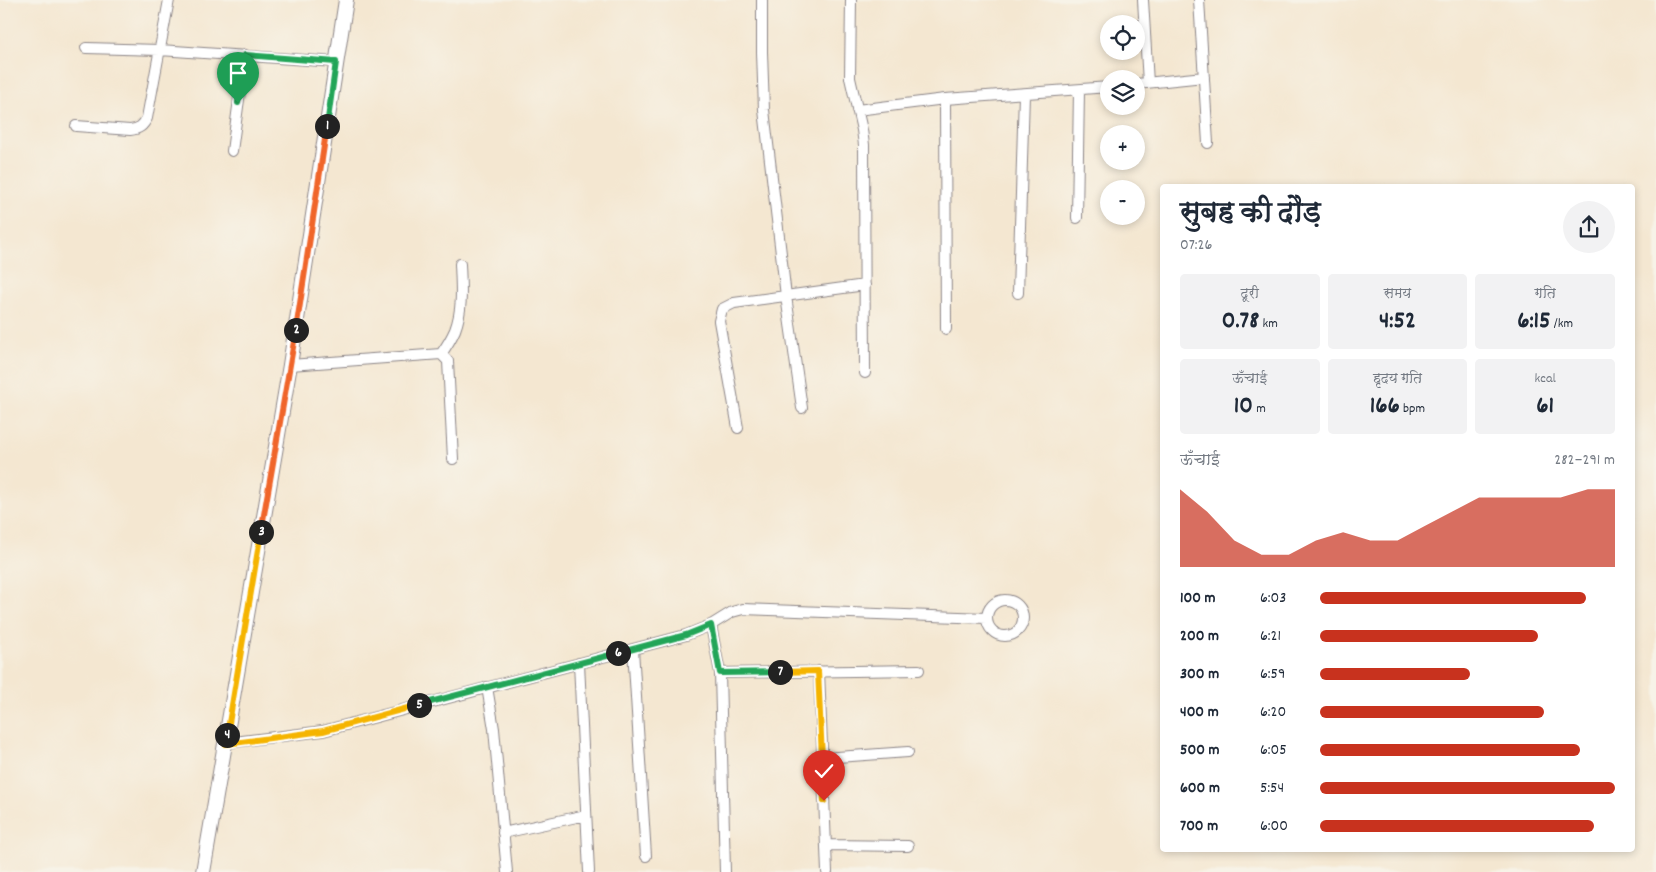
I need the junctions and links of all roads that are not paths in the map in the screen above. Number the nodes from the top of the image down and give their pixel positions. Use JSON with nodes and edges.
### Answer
{"nodes":[{"id":1,"x":169,"y":0,"type":"edge"},
{"id":2,"x":346,"y":0,"type":"edge"},
{"id":3,"x":762,"y":0,"type":"edge"},
{"id":4,"x":851,"y":0,"type":"edge"},
{"id":5,"x":1143,"y":0,"type":"edge"},
{"id":6,"x":1199,"y":0,"type":"edge"},
{"id":7,"x":86,"y":48,"type":"dead end"},
{"id":8,"x":160,"y":50,"type":"junction"},
{"id":9,"x":245,"y":55,"type":"junction"},
{"id":10,"x":336,"y":62,"type":"junction"},
{"id":11,"x":1204,"y":77,"type":"junction"},
{"id":12,"x":1145,"y":83,"type":"edge"},
{"id":13,"x":1148,"y":83,"type":"junction"},
{"id":14,"x":1100,"y":88,"type":"edge"},
{"id":15,"x":1079,"y":90,"type":"junction"},
{"id":16,"x":1024,"y":94,"type":"junction"},
{"id":17,"x":945,"y":99,"type":"junction"},
{"id":18,"x":857,"y":110,"type":"junction"},
{"id":19,"x":76,"y":126,"type":"dead end"},
{"id":20,"x":1208,"y":143,"type":"dead end"},
{"id":21,"x":232,"y":151,"type":"dead end"},
{"id":22,"x":1077,"y":218,"type":"dead end"},
{"id":23,"x":460,"y":264,"type":"dead end"},
{"id":24,"x":865,"y":285,"type":"junction"},
{"id":25,"x":1018,"y":293,"type":"dead end"},
{"id":26,"x":786,"y":296,"type":"junction"},
{"id":27,"x":946,"y":329,"type":"dead end"},
{"id":28,"x":441,"y":354,"type":"junction"},
{"id":29,"x":290,"y":365,"type":"junction"},
{"id":30,"x":865,"y":372,"type":"dead end"},
{"id":31,"x":802,"y":408,"type":"dead end"},
{"id":32,"x":738,"y":428,"type":"dead end"},
{"id":33,"x":453,"y":459,"type":"dead end"},
{"id":34,"x":986,"y":618,"type":"dead end"},
{"id":35,"x":711,"y":625,"type":"junction"},
{"id":36,"x":633,"y":649,"type":"junction"},
{"id":37,"x":579,"y":663,"type":"junction"},
{"id":38,"x":919,"y":670,"type":"dead end"},
{"id":39,"x":818,"y":671,"type":"junction"},
{"id":40,"x":720,"y":673,"type":"junction"},
{"id":41,"x":487,"y":687,"type":"junction"},
{"id":42,"x":226,"y":744,"type":"junction"},
{"id":43,"x":908,"y":752,"type":"dead end"},
{"id":44,"x":823,"y":758,"type":"junction"},
{"id":45,"x":586,"y":815,"type":"junction"},
{"id":46,"x":504,"y":833,"type":"junction"},
{"id":47,"x":826,"y":845,"type":"junction"},
{"id":48,"x":908,"y":846,"type":"dead end"},
{"id":49,"x":646,"y":856,"type":"dead end"},
{"id":50,"x":203,"y":872,"type":"edge"},
{"id":51,"x":507,"y":872,"type":"edge"},
{"id":52,"x":589,"y":872,"type":"edge"},
{"id":53,"x":725,"y":872,"type":"edge"},
{"id":54,"x":827,"y":872,"type":"edge"}],
"edges":[{"from":1,"to":8,"type":"street"},
{"from":2,"to":10,"type":"street"},
{"from":3,"to":26,"type":"street"},
{"from":4,"to":18,"type":"street"},
{"from":5,"to":13,"type":"street"},
{"from":6,"to":11,"type":"street"},
{"from":7,"to":8,"type":"street"},
{"from":8,"to":9,"type":"street"},
{"from":8,"to":19,"type":"street"},
{"from":9,"to":10,"type":"street"},
{"from":9,"to":21,"type":"street"},
{"from":10,"to":29,"type":"street"},
{"from":11,"to":13,"type":"street"},
{"from":11,"to":20,"type":"street"},
{"from":12,"to":13,"type":"street"},
{"from":14,"to":15,"type":"street"},
{"from":15,"to":16,"type":"street"},
{"from":15,"to":22,"type":"street"},
{"from":16,"to":17,"type":"street"},
{"from":16,"to":25,"type":"street"},
{"from":17,"to":18,"type":"street"},
{"from":17,"to":27,"type":"street"},
{"from":18,"to":24,"type":"street"},
{"from":23,"to":28,"type":"street"},
{"from":24,"to":26,"type":"street"},
{"from":24,"to":30,"type":"street"},
{"from":26,"to":31,"type":"street"},
{"from":26,"to":32,"type":"street"},
{"from":28,"to":29,"type":"street"},
{"from":28,"to":33,"type":"street"},
{"from":29,"to":42,"type":"street"},
{"from":34,"to":35,"type":"street"},
{"from":35,"to":36,"type":"street"},
{"from":35,"to":40,"type":"street"},
{"from":36,"to":37,"type":"street"},
{"from":36,"to":49,"type":"street"},
{"from":37,"to":41,"type":"street"},
{"from":37,"to":45,"type":"street"},
{"from":38,"to":39,"type":"street"},
{"from":39,"to":40,"type":"street"},
{"from":39,"to":44,"type":"street"},
{"from":40,"to":53,"type":"street"},
{"from":41,"to":42,"type":"street"},
{"from":41,"to":46,"type":"street"},
{"from":42,"to":50,"type":"street"},
{"from":43,"to":44,"type":"street"},
{"from":44,"to":47,"type":"street"},
{"from":45,"to":46,"type":"street"},
{"from":45,"to":52,"type":"street"},
{"from":46,"to":51,"type":"street"},
{"from":47,"to":48,"type":"street"},
{"from":47,"to":54,"type":"street"}]}
